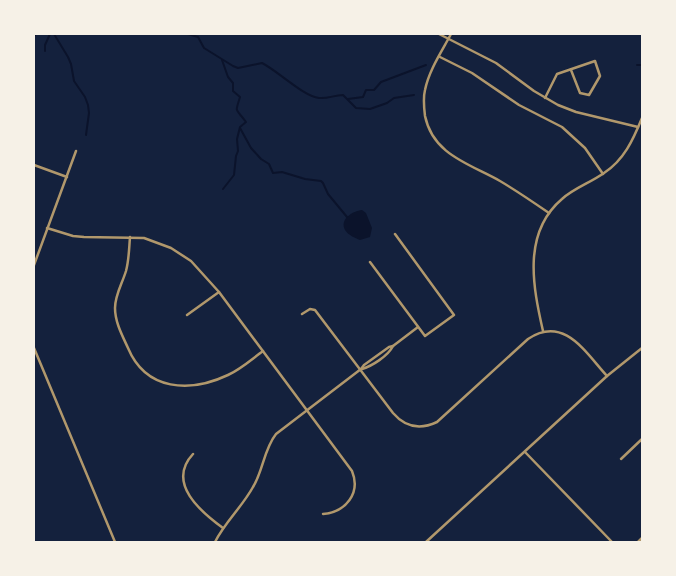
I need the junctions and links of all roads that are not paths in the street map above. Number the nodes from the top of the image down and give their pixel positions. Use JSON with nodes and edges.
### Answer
{"nodes":[{"id":1,"x":438,"y":34,"type":"edge"},
{"id":2,"x":451,"y":34,"type":"edge"},
{"id":3,"x":448,"y":39,"type":"junction"},
{"id":4,"x":440,"y":57,"type":"junction"},
{"id":5,"x":571,"y":70,"type":"junction"},
{"id":6,"x":545,"y":98,"type":"junction"},
{"id":7,"x":642,"y":118,"type":"edge"},
{"id":8,"x":638,"y":127,"type":"junction"},
{"id":9,"x":76,"y":151,"type":"dead end"},
{"id":10,"x":34,"y":165,"type":"edge"},
{"id":11,"x":603,"y":174,"type":"junction"},
{"id":12,"x":67,"y":177,"type":"junction"},
{"id":13,"x":549,"y":213,"type":"junction"},
{"id":14,"x":47,"y":228,"type":"junction"},
{"id":15,"x":395,"y":234,"type":"dead end"},
{"id":16,"x":130,"y":237,"type":"junction"},
{"id":17,"x":370,"y":262,"type":"dead end"},
{"id":18,"x":34,"y":265,"type":"edge"},
{"id":19,"x":219,"y":292,"type":"junction"},
{"id":20,"x":302,"y":314,"type":"dead end"},
{"id":21,"x":187,"y":315,"type":"dead end"},
{"id":22,"x":418,"y":327,"type":"junction"},
{"id":23,"x":543,"y":331,"type":"junction"},
{"id":24,"x":34,"y":348,"type":"edge"},
{"id":25,"x":642,"y":348,"type":"edge"},
{"id":26,"x":263,"y":350,"type":"junction"},
{"id":27,"x":361,"y":369,"type":"junction"},
{"id":28,"x":608,"y":376,"type":"junction"},
{"id":29,"x":307,"y":409,"type":"junction"},
{"id":30,"x":642,"y":439,"type":"edge"},
{"id":31,"x":525,"y":452,"type":"junction"},
{"id":32,"x":193,"y":454,"type":"dead end"},
{"id":33,"x":621,"y":459,"type":"dead end"},
{"id":34,"x":323,"y":514,"type":"dead end"},
{"id":35,"x":223,"y":528,"type":"junction"},
{"id":36,"x":642,"y":538,"type":"edge"},
{"id":37,"x":116,"y":542,"type":"edge"},
{"id":38,"x":216,"y":542,"type":"edge"},
{"id":39,"x":426,"y":542,"type":"edge"},
{"id":40,"x":612,"y":542,"type":"edge"},
{"id":41,"x":638,"y":542,"type":"edge"}],
"edges":[{"from":1,"to":3,"type":"street"},
{"from":2,"to":3,"type":"street"},
{"from":3,"to":4,"type":"street"},
{"from":3,"to":6,"type":"street"},
{"from":4,"to":11,"type":"street"},
{"from":4,"to":13,"type":"street"},
{"from":5,"to":5,"type":"street"},
{"from":5,"to":6,"type":"street"},
{"from":6,"to":8,"type":"street"},
{"from":7,"to":8,"type":"street"},
{"from":8,"to":11,"type":"street"},
{"from":9,"to":12,"type":"street"},
{"from":10,"to":12,"type":"street"},
{"from":11,"to":13,"type":"street"},
{"from":12,"to":14,"type":"street"},
{"from":13,"to":23,"type":"street"},
{"from":14,"to":16,"type":"street"},
{"from":14,"to":18,"type":"street"},
{"from":15,"to":22,"type":"street"},
{"from":16,"to":19,"type":"street"},
{"from":16,"to":26,"type":"street"},
{"from":17,"to":22,"type":"street"},
{"from":19,"to":21,"type":"street"},
{"from":19,"to":26,"type":"street"},
{"from":20,"to":27,"type":"street"},
{"from":22,"to":27,"type":"street"},
{"from":23,"to":27,"type":"street"},
{"from":23,"to":28,"type":"street"},
{"from":24,"to":37,"type":"street"},
{"from":25,"to":28,"type":"street"},
{"from":26,"to":29,"type":"street"},
{"from":27,"to":29,"type":"street"},
{"from":28,"to":31,"type":"street"},
{"from":29,"to":34,"type":"street"},
{"from":29,"to":35,"type":"street"},
{"from":30,"to":33,"type":"street"},
{"from":31,"to":39,"type":"street"},
{"from":31,"to":40,"type":"street"},
{"from":32,"to":35,"type":"street"},
{"from":35,"to":38,"type":"street"},
{"from":36,"to":41,"type":"street"}]}
